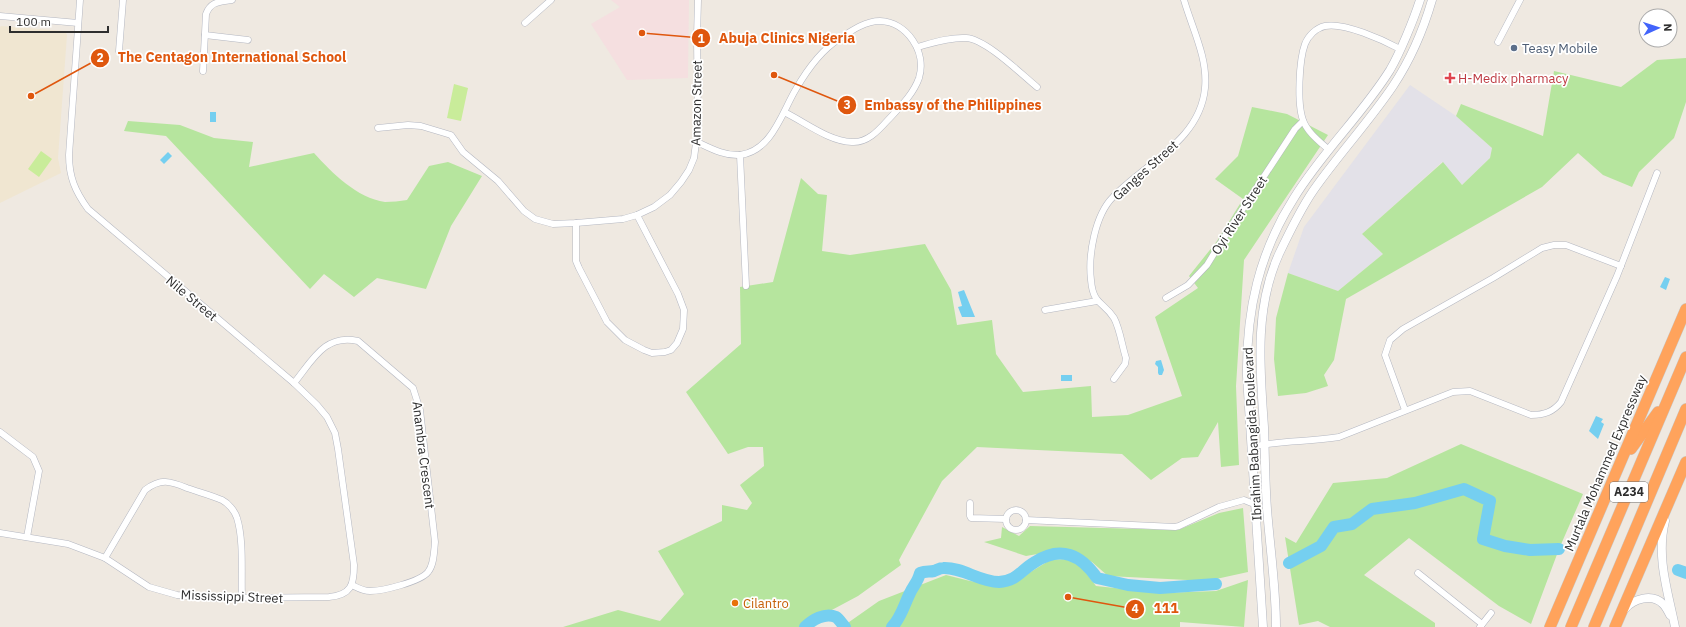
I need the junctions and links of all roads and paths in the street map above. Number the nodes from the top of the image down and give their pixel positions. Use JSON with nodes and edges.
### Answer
{"nodes":[{"id":1,"x":80,"y":0,"type":"edge"},
{"id":2,"x":123,"y":0,"type":"edge"},
{"id":3,"x":232,"y":0,"type":"edge"},
{"id":4,"x":551,"y":0,"type":"edge"},
{"id":5,"x":698,"y":0,"type":"edge"},
{"id":6,"x":1184,"y":0,"type":"edge"},
{"id":7,"x":1420,"y":0,"type":"edge"},
{"id":8,"x":1432,"y":0,"type":"edge"},
{"id":9,"x":1520,"y":0,"type":"edge"},
{"id":10,"x":0,"y":16,"type":"edge"},
{"id":11,"x":78,"y":23,"type":"junction"},
{"id":12,"x":524,"y":23,"type":"dead end"},
{"id":13,"x":205,"y":35,"type":"junction"},
{"id":14,"x":248,"y":40,"type":"dead end"},
{"id":15,"x":1498,"y":42,"type":"dead end"},
{"id":16,"x":917,"y":47,"type":"junction"},
{"id":17,"x":1400,"y":49,"type":"junction"},
{"id":18,"x":119,"y":51,"type":"dead end"},
{"id":19,"x":203,"y":71,"type":"dead end"},
{"id":20,"x":1037,"y":87,"type":"dead end"},
{"id":21,"x":784,"y":112,"type":"junction"},
{"id":22,"x":1303,"y":121,"type":"junction"},
{"id":23,"x":378,"y":128,"type":"dead end"},
{"id":24,"x":697,"y":142,"type":"junction"},
{"id":25,"x":1329,"y":150,"type":"junction"},
{"id":26,"x":740,"y":155,"type":"junction"},
{"id":27,"x":1657,"y":173,"type":"dead end"},
{"id":28,"x":637,"y":215,"type":"junction"},
{"id":29,"x":576,"y":223,"type":"junction"},
{"id":30,"x":1621,"y":266,"type":"junction"},
{"id":31,"x":746,"y":286,"type":"dead end"},
{"id":32,"x":1166,"y":298,"type":"dead end"},
{"id":33,"x":1097,"y":300,"type":"junction"},
{"id":34,"x":1686,"y":309,"type":"edge"},
{"id":35,"x":1045,"y":310,"type":"dead end"},
{"id":36,"x":1686,"y":357,"type":"edge"},
{"id":37,"x":1114,"y":379,"type":"dead end"},
{"id":38,"x":294,"y":383,"type":"junction"},
{"id":39,"x":1670,"y":396,"type":"junction"},
{"id":40,"x":1686,"y":409,"type":"edge"},
{"id":41,"x":1405,"y":410,"type":"junction"},
{"id":42,"x":0,"y":432,"type":"edge"},
{"id":43,"x":1265,"y":443,"type":"junction"},
{"id":44,"x":1251,"y":447,"type":"junction"},
{"id":45,"x":1686,"y":462,"type":"edge"},
{"id":46,"x":1619,"y":466,"type":"junction"},
{"id":47,"x":1669,"y":502,"type":"junction"},
{"id":48,"x":970,"y":503,"type":"dead end"},
{"id":49,"x":1254,"y":504,"type":"junction"},
{"id":50,"x":1006,"y":519,"type":"junction"},
{"id":51,"x":1026,"y":520,"type":"junction"},
{"id":52,"x":0,"y":533,"type":"edge"},
{"id":53,"x":27,"y":536,"type":"junction"},
{"id":54,"x":105,"y":558,"type":"junction"},
{"id":55,"x":1418,"y":573,"type":"dead end"},
{"id":56,"x":352,"y":585,"type":"junction"},
{"id":57,"x":242,"y":598,"type":"junction"},
{"id":58,"x":1491,"y":613,"type":"dead end"},
{"id":59,"x":1620,"y":615,"type":"junction"},
{"id":60,"x":1674,"y":624,"type":"edge"},
{"id":61,"x":1481,"y":626,"type":"edge"},
{"id":62,"x":1263,"y":627,"type":"edge"},
{"id":63,"x":1276,"y":627,"type":"edge"},
{"id":64,"x":1550,"y":627,"type":"edge"},
{"id":65,"x":1571,"y":627,"type":"edge"},
{"id":66,"x":1594,"y":627,"type":"edge"},
{"id":67,"x":1615,"y":627,"type":"edge"}],
"edges":[{"from":1,"to":11,"type":"street","name":"Nile Street"},
{"from":2,"to":18,"type":"street"},
{"from":3,"to":13,"type":"street"},
{"from":4,"to":12,"type":"street"},
{"from":5,"to":24,"type":"street","name":"Amazon Street"},
{"from":6,"to":33,"type":"street","name":"Ganges Street"},
{"from":7,"to":17,"type":"street","name":"Ibrahim Babangida Boulevard"},
{"from":8,"to":43,"type":"street","name":"Ibrahim Babangida Boulevard"},
{"from":9,"to":15,"type":"street"},
{"from":10,"to":11,"type":"street"},
{"from":11,"to":38,"type":"street","name":"Nile Street"},
{"from":13,"to":14,"type":"street"},
{"from":13,"to":19,"type":"street"},
{"from":16,"to":20,"type":"street"},
{"from":16,"to":21,"type":"street"},
{"from":16,"to":21,"type":"street"},
{"from":17,"to":22,"type":"street"},
{"from":17,"to":25,"type":"street","name":"Ibrahim Babangida Boulevard"},
{"from":21,"to":26,"type":"street"},
{"from":22,"to":25,"type":"street"},
{"from":22,"to":32,"type":"street","name":"Oyi River Street"},
{"from":23,"to":29,"type":"street","name":"Amazon Street"},
{"from":24,"to":26,"type":"street"},
{"from":24,"to":28,"type":"street","name":"Amazon Street"},
{"from":25,"to":44,"type":"street","name":"Ibrahim Babangida Boulevard"},
{"from":26,"to":31,"type":"street"},
{"from":27,"to":30,"type":"street"},
{"from":28,"to":29,"type":"street","name":"Amazon Street"},
{"from":28,"to":29,"type":"street"},
{"from":30,"to":41,"type":"street"},
{"from":30,"to":41,"type":"street"},
{"from":33,"to":35,"type":"street"},
{"from":33,"to":37,"type":"street","name":"Ganges Street"},
{"from":34,"to":46,"type":"highway","name":"Murtala Mohammed Expressway"},
{"from":36,"to":39,"type":"highway","number":"A234"},
{"from":38,"to":56,"type":"street","name":"Nile Street"},
{"from":38,"to":56,"type":"street","name":"Anambra Crescent"},
{"from":39,"to":46,"type":"highway"},
{"from":39,"to":65,"type":"highway","number":"A234"},
{"from":40,"to":66,"type":"highway","number":"A234"},
{"from":41,"to":43,"type":"street"},
{"from":42,"to":53,"type":"street"},
{"from":43,"to":44,"type":"street"},
{"from":43,"to":63,"type":"street","name":"Ibrahim Babangida Boulevard"},
{"from":44,"to":49,"type":"street","name":"Ibrahim Babangida Boulevard"},
{"from":45,"to":47,"type":"highway"},
{"from":46,"to":64,"type":"highway","name":"Murtala Mohammed Expressway"},
{"from":47,"to":59,"type":"highway"},
{"from":47,"to":60,"type":"street"},
{"from":48,"to":50,"type":"street"},
{"from":49,"to":51,"type":"street"},
{"from":49,"to":62,"type":"street","name":"Ibrahim Babangida Boulevard"},
{"from":50,"to":51,"type":"street"},
{"from":50,"to":51,"type":"street"},
{"from":52,"to":53,"type":"street","name":"Mississippi Street"},
{"from":53,"to":54,"type":"street","name":"Mississippi Street"},
{"from":54,"to":57,"type":"street","name":"Mississippi Street"},
{"from":54,"to":57,"type":"street"},
{"from":55,"to":61,"type":"street"},
{"from":56,"to":57,"type":"street","name":"Mississippi Street"},
{"from":58,"to":61,"type":"street"},
{"from":59,"to":60,"type":"street"},
{"from":59,"to":67,"type":"highway"}]}
